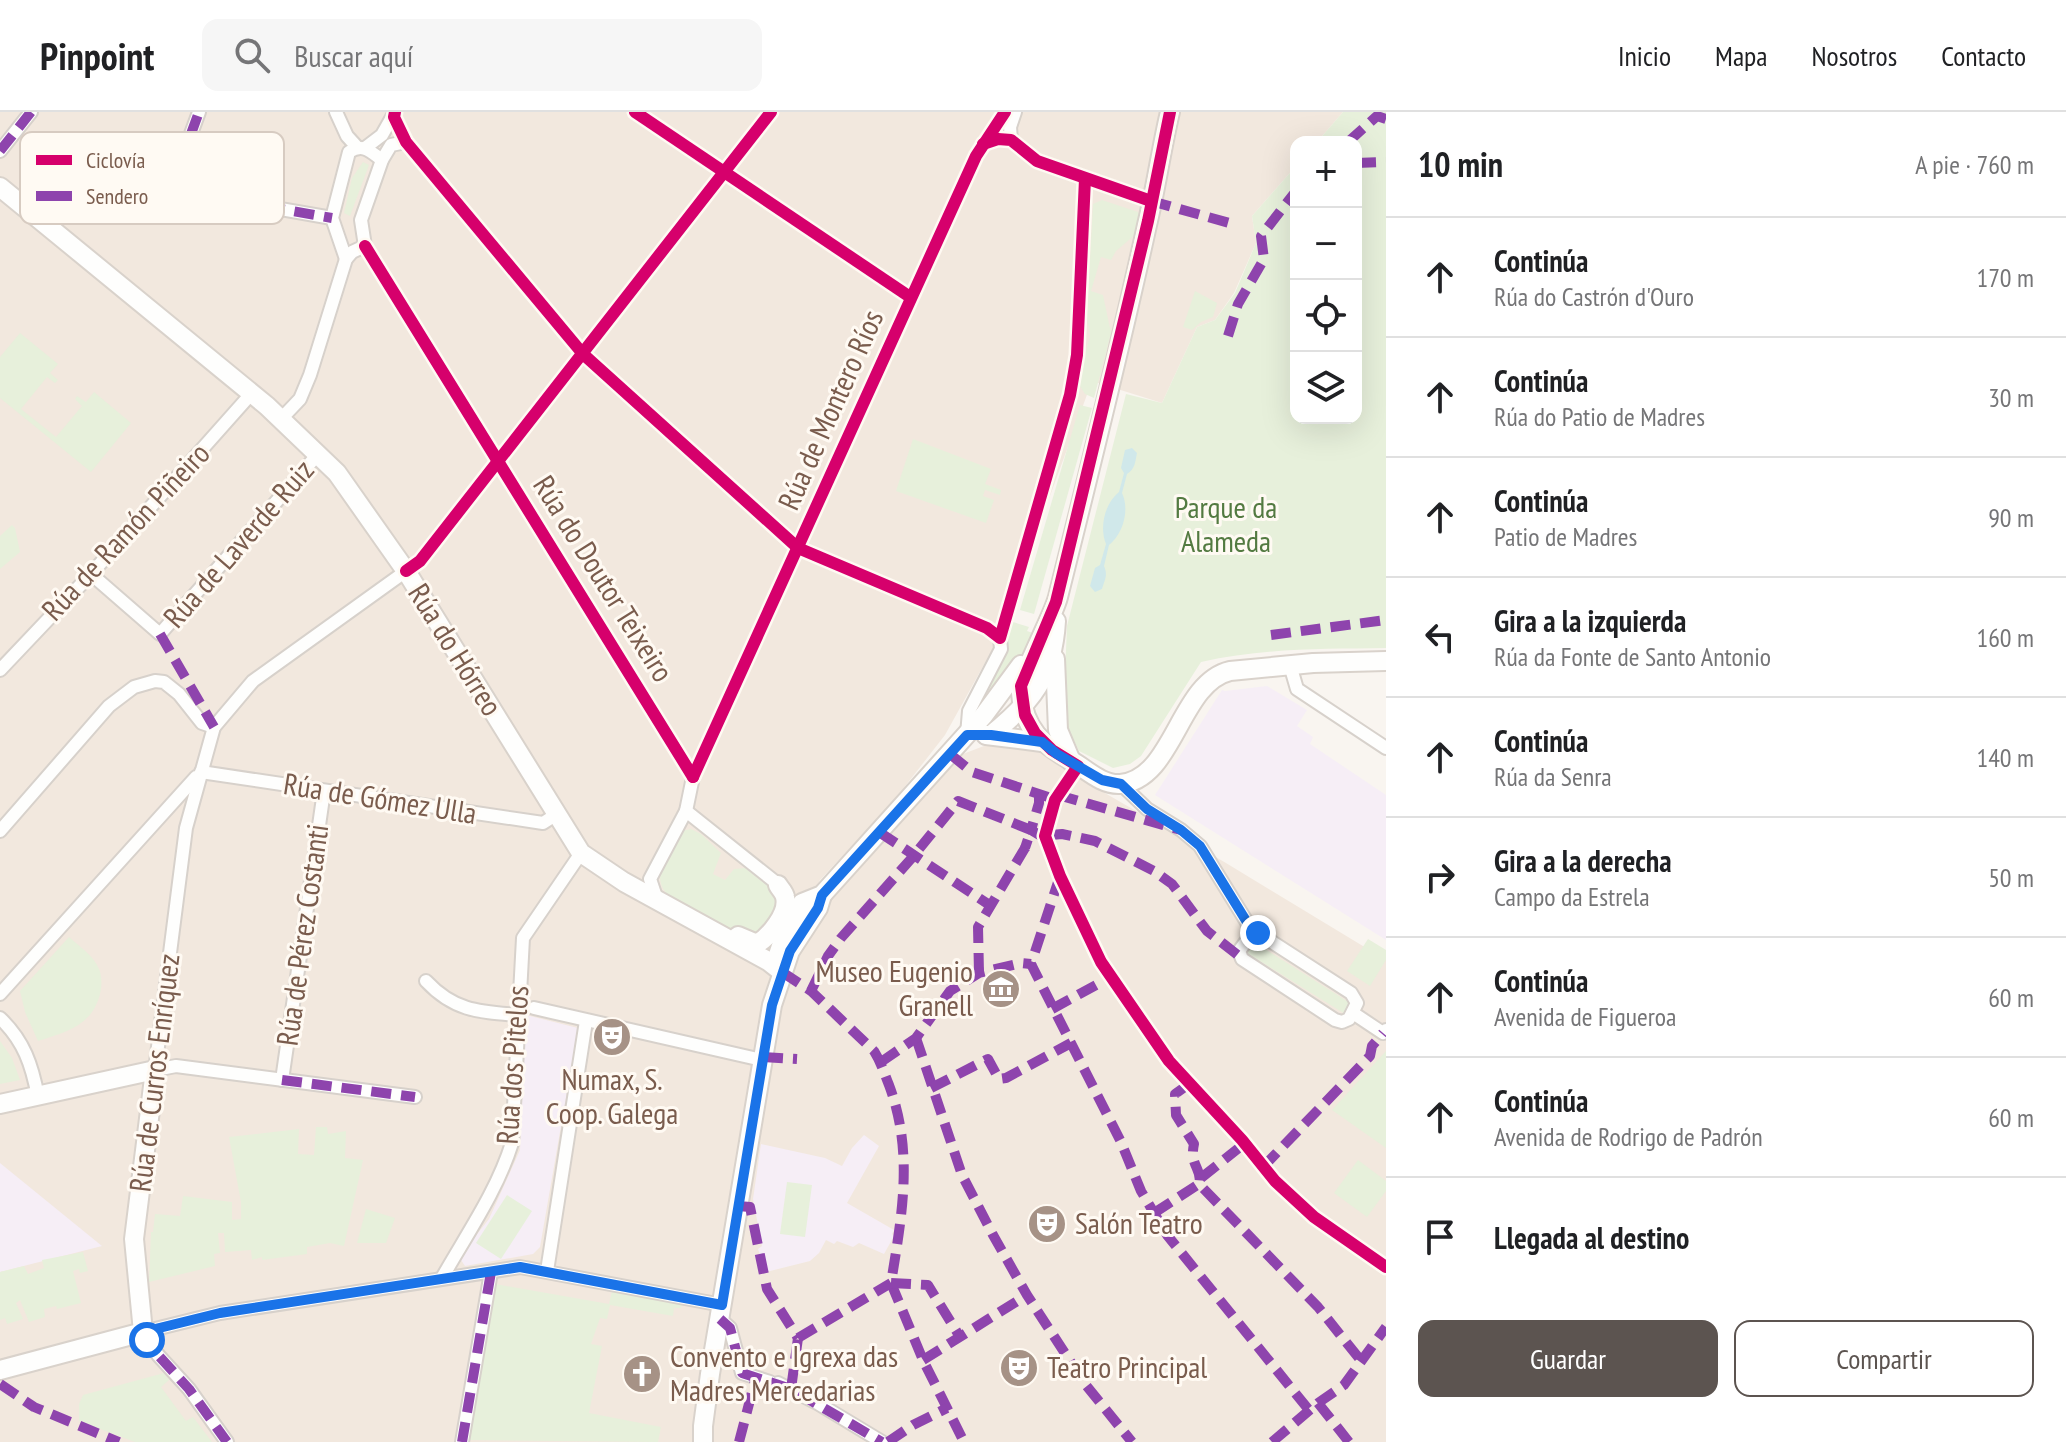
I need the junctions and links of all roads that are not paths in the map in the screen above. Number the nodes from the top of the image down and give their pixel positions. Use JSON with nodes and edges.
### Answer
{"nodes":[{"id":1,"x":31,"y":112,"type":"edge"},
{"id":2,"x":199,"y":112,"type":"edge"},
{"id":3,"x":336,"y":112,"type":"edge"},
{"id":4,"x":635,"y":112,"type":"edge"},
{"id":5,"x":771,"y":112,"type":"edge"},
{"id":6,"x":1005,"y":112,"type":"edge"},
{"id":7,"x":1015,"y":112,"type":"edge"},
{"id":8,"x":1170,"y":112,"type":"edge"},
{"id":9,"x":394,"y":114,"type":"edge"},
{"id":10,"x":192,"y":132,"type":"edge"},
{"id":11,"x":1011,"y":140,"type":"junction"},
{"id":12,"x":406,"y":142,"type":"junction"},
{"id":13,"x":983,"y":144,"type":"junction"},
{"id":14,"x":361,"y":148,"type":"junction"},
{"id":15,"x":0,"y":151,"type":"edge"},
{"id":16,"x":382,"y":160,"type":"junction"},
{"id":17,"x":723,"y":171,"type":"junction"},
{"id":18,"x":0,"y":187,"type":"edge"},
{"id":19,"x":1151,"y":201,"type":"junction"},
{"id":20,"x":20,"y":203,"type":"edge"},
{"id":21,"x":284,"y":210,"type":"edge"},
{"id":22,"x":332,"y":218,"type":"junction"},
{"id":23,"x":45,"y":224,"type":"edge"},
{"id":24,"x":365,"y":246,"type":"junction"},
{"id":25,"x":346,"y":259,"type":"junction"},
{"id":26,"x":910,"y":297,"type":"junction"},
{"id":27,"x":583,"y":354,"type":"junction"},
{"id":28,"x":251,"y":394,"type":"junction"},
{"id":29,"x":281,"y":419,"type":"junction"},
{"id":30,"x":319,"y":453,"type":"junction"},
{"id":31,"x":499,"y":460,"type":"junction"},
{"id":32,"x":798,"y":548,"type":"junction"},
{"id":33,"x":406,"y":571,"type":"junction"},
{"id":34,"x":91,"y":574,"type":"junction"},
{"id":35,"x":1056,"y":602,"type":"junction"},
{"id":36,"x":1047,"y":628,"type":"junction"},
{"id":37,"x":1053,"y":648,"type":"junction"},
{"id":38,"x":1386,"y":661,"type":"edge"},
{"id":39,"x":1290,"y":665,"type":"junction"},
{"id":40,"x":0,"y":670,"type":"edge"},
{"id":41,"x":1024,"y":705,"type":"junction"},
{"id":42,"x":990,"y":708,"type":"junction"},
{"id":43,"x":214,"y":727,"type":"junction"},
{"id":44,"x":1058,"y":730,"type":"junction"},
{"id":45,"x":967,"y":735,"type":"junction"},
{"id":46,"x":991,"y":735,"type":"junction"},
{"id":47,"x":1042,"y":742,"type":"junction"},
{"id":48,"x":1386,"y":748,"type":"edge"},
{"id":49,"x":1071,"y":761,"type":"junction"},
{"id":50,"x":201,"y":772,"type":"junction"},
{"id":51,"x":693,"y":777,"type":"junction"},
{"id":52,"x":1121,"y":784,"type":"junction"},
{"id":53,"x":324,"y":791,"type":"junction"},
{"id":54,"x":172,"y":803,"type":"junction"},
{"id":55,"x":686,"y":811,"type":"junction"},
{"id":56,"x":189,"y":813,"type":"junction"},
{"id":57,"x":557,"y":814,"type":"junction"},
{"id":58,"x":0,"y":831,"type":"edge"},
{"id":59,"x":581,"y":853,"type":"junction"},
{"id":60,"x":778,"y":885,"type":"junction"},
{"id":61,"x":822,"y":895,"type":"junction"},
{"id":62,"x":658,"y":900,"type":"junction"},
{"id":63,"x":802,"y":903,"type":"junction"},
{"id":64,"x":1253,"y":932,"type":"junction"},
{"id":65,"x":781,"y":958,"type":"junction"},
{"id":66,"x":426,"y":981,"type":"dead end"},
{"id":67,"x":0,"y":994,"type":"edge"},
{"id":68,"x":534,"y":1008,"type":"dead end"},
{"id":69,"x":1353,"y":1013,"type":"junction"},
{"id":70,"x":518,"y":1015,"type":"junction"},
{"id":71,"x":0,"y":1018,"type":"edge"},
{"id":72,"x":586,"y":1021,"type":"junction"},
{"id":73,"x":1384,"y":1031,"type":"edge"},
{"id":74,"x":762,"y":1060,"type":"junction"},
{"id":75,"x":155,"y":1070,"type":"junction"},
{"id":76,"x":282,"y":1080,"type":"junction"},
{"id":77,"x":38,"y":1097,"type":"junction"},
{"id":78,"x":415,"y":1097,"type":"dead end"},
{"id":79,"x":0,"y":1104,"type":"edge"},
{"id":80,"x":547,"y":1271,"type":"junction"},
{"id":81,"x":491,"y":1272,"type":"junction"},
{"id":82,"x":442,"y":1278,"type":"junction"},
{"id":83,"x":721,"y":1312,"type":"junction"},
{"id":84,"x":143,"y":1332,"type":"junction"},
{"id":85,"x":0,"y":1370,"type":"edge"},
{"id":86,"x":227,"y":1442,"type":"edge"},
{"id":87,"x":462,"y":1442,"type":"edge"},
{"id":88,"x":703,"y":1442,"type":"edge"},
{"id":89,"x":882,"y":1442,"type":"edge"}],
"edges":[{"from":1,"to":15,"type":"street"},
{"from":2,"to":10,"type":"street"},
{"from":3,"to":14,"type":"street"},
{"from":4,"to":17,"type":"street"},
{"from":5,"to":17,"type":"street"},
{"from":6,"to":13,"type":"street","name":"Rúa de Montero Ríos"},
{"from":7,"to":11,"type":"street"},
{"from":8,"to":19,"type":"street"},
{"from":9,"to":12,"type":"street"},
{"from":9,"to":14,"type":"street"},
{"from":11,"to":13,"type":"street"},
{"from":11,"to":19,"type":"street"},
{"from":12,"to":16,"type":"street"},
{"from":12,"to":27,"type":"street"},
{"from":13,"to":26,"type":"street","name":"Rúa de Montero Ríos"},
{"from":14,"to":16,"type":"street"},
{"from":14,"to":22,"type":"street"},
{"from":16,"to":24,"type":"street"},
{"from":17,"to":26,"type":"street"},
{"from":17,"to":27,"type":"street"},
{"from":18,"to":20,"type":"street","name":"Rúa do Hórreo"},
{"from":19,"to":35,"type":"street"},
{"from":21,"to":22,"type":"street"},
{"from":22,"to":25,"type":"street"},
{"from":23,"to":28,"type":"street","name":"Rúa do Hórreo"},
{"from":24,"to":25,"type":"street"},
{"from":24,"to":31,"type":"street","name":"Rúa do Doutor Teixeiro"},
{"from":25,"to":29,"type":"street"},
{"from":26,"to":32,"type":"street","name":"Rúa de Montero Ríos"},
{"from":27,"to":31,"type":"street"},
{"from":27,"to":32,"type":"street"},
{"from":28,"to":29,"type":"street","name":"Rúa do Hórreo"},
{"from":28,"to":34,"type":"street","name":"Rúa de Ramón Piñeiro"},
{"from":29,"to":30,"type":"street","name":"Rúa do Hórreo"},
{"from":30,"to":33,"type":"street","name":"Rúa do Hórreo"},
{"from":30,"to":34,"type":"street","name":"Rúa de Laverde Ruiz"},
{"from":31,"to":33,"type":"street"},
{"from":31,"to":51,"type":"street","name":"Rúa do Doutor Teixeiro"},
{"from":32,"to":45,"type":"street"},
{"from":32,"to":51,"type":"street","name":"Rúa de Montero Ríos"},
{"from":33,"to":43,"type":"street"},
{"from":33,"to":57,"type":"street","name":"Rúa do Hórreo"},
{"from":34,"to":40,"type":"street","name":"Rúa de Ramón Piñeiro"},
{"from":35,"to":36,"type":"street"},
{"from":35,"to":37,"type":"street"},
{"from":36,"to":41,"type":"street"},
{"from":36,"to":42,"type":"street"},
{"from":37,"to":41,"type":"street"},
{"from":37,"to":44,"type":"street"},
{"from":38,"to":39,"type":"street"},
{"from":39,"to":48,"type":"street"},
{"from":39,"to":52,"type":"street"},
{"from":41,"to":42,"type":"street"},
{"from":41,"to":44,"type":"street"},
{"from":41,"to":46,"type":"street"},
{"from":41,"to":47,"type":"street"},
{"from":42,"to":45,"type":"street"},
{"from":43,"to":50,"type":"street","name":"Rúa de Curros Enríquez"},
{"from":43,"to":58,"type":"street"},
{"from":44,"to":49,"type":"street"},
{"from":45,"to":46,"type":"street"},
{"from":45,"to":61,"type":"street"},
{"from":46,"to":47,"type":"street"},
{"from":47,"to":49,"type":"street"},
{"from":49,"to":52,"type":"street"},
{"from":50,"to":53,"type":"street","name":"Rúa de Gómez Ulla"},
{"from":50,"to":54,"type":"street"},
{"from":50,"to":56,"type":"street","name":"Rúa de Curros Enríquez"},
{"from":51,"to":55,"type":"street","name":"Rúa de Montero Ríos"},
{"from":52,"to":64,"type":"street"},
{"from":53,"to":57,"type":"street","name":"Rúa de Gómez Ulla"},
{"from":53,"to":76,"type":"street","name":"Rúa de Pérez Costanti"},
{"from":54,"to":56,"type":"street"},
{"from":54,"to":67,"type":"street"},
{"from":55,"to":60,"type":"street"},
{"from":55,"to":62,"type":"street","name":"Rúa de Montero Ríos"},
{"from":56,"to":75,"type":"street","name":"Rúa de Curros Enríquez"},
{"from":57,"to":59,"type":"street","name":"Rúa do Hórreo"},
{"from":59,"to":62,"type":"street","name":"Rúa do Hórreo"},
{"from":59,"to":70,"type":"street","name":"Rúa dos Pitelos"},
{"from":60,"to":62,"type":"street"},
{"from":60,"to":63,"type":"street"},
{"from":61,"to":63,"type":"street"},
{"from":61,"to":65,"type":"street"},
{"from":62,"to":65,"type":"street","name":"Rúa do Hórreo"},
{"from":63,"to":65,"type":"street"},
{"from":64,"to":69,"type":"street"},
{"from":64,"to":69,"type":"street"},
{"from":65,"to":74,"type":"street"},
{"from":66,"to":70,"type":"street"},
{"from":68,"to":72,"type":"street"},
{"from":69,"to":73,"type":"street"},
{"from":70,"to":82,"type":"street","name":"Rúa dos Pitelos"},
{"from":71,"to":77,"type":"street"},
{"from":72,"to":74,"type":"street"},
{"from":72,"to":80,"type":"street"},
{"from":74,"to":83,"type":"street"},
{"from":75,"to":76,"type":"street"},
{"from":75,"to":77,"type":"street"},
{"from":75,"to":84,"type":"street","name":"Rúa de Curros Enríquez"},
{"from":76,"to":78,"type":"street"},
{"from":77,"to":79,"type":"street"},
{"from":80,"to":81,"type":"street"},
{"from":80,"to":83,"type":"street"},
{"from":81,"to":82,"type":"street"},
{"from":81,"to":87,"type":"street"},
{"from":82,"to":84,"type":"street"},
{"from":83,"to":88,"type":"street"},
{"from":83,"to":89,"type":"street"},
{"from":84,"to":85,"type":"street"},
{"from":84,"to":86,"type":"street"}]}
